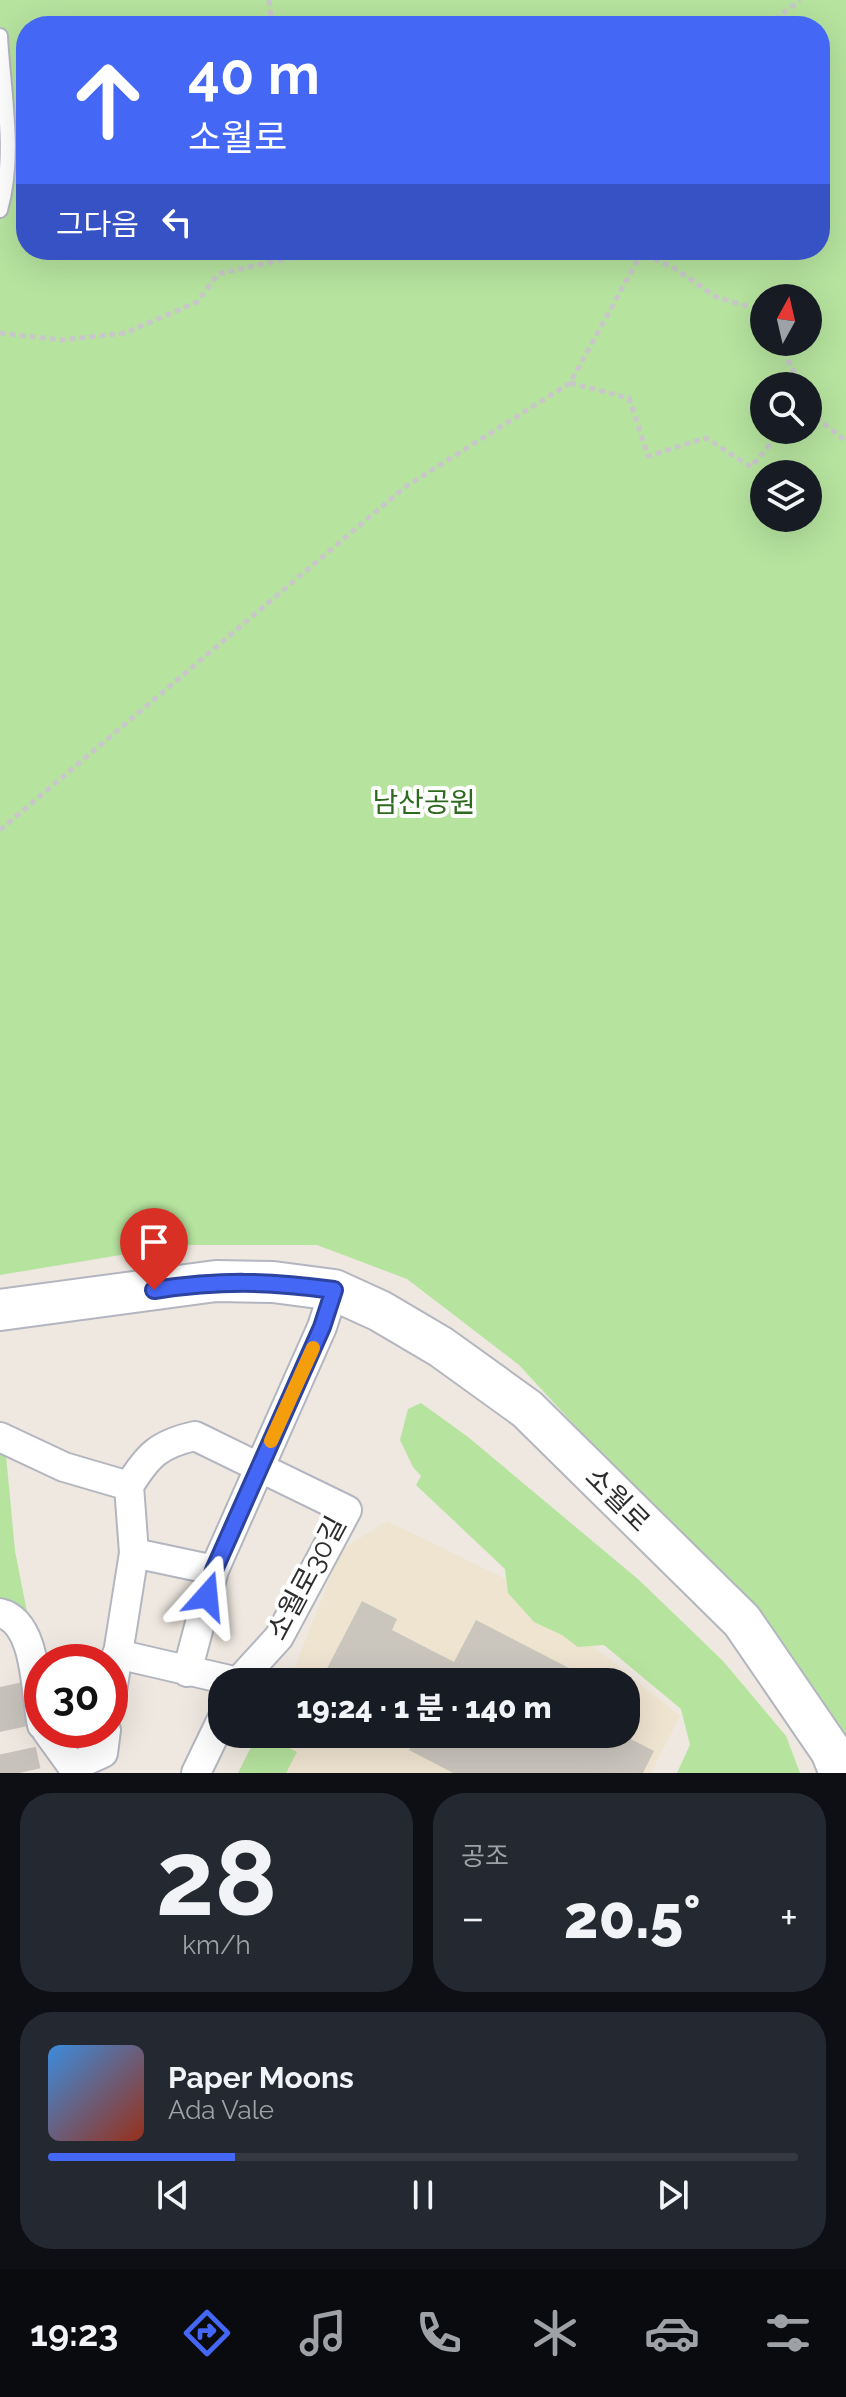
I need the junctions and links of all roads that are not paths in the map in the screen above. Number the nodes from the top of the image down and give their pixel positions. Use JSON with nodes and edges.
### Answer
{"nodes":[{"id":1,"x":0,"y":36,"type":"edge"},
{"id":2,"x":0,"y":210,"type":"edge"},
{"id":3,"x":334,"y":1290,"type":"junction"},
{"id":4,"x":0,"y":1310,"type":"edge"},
{"id":5,"x":0,"y":1437,"type":"edge"},
{"id":6,"x":261,"y":1466,"type":"junction"},
{"id":7,"x":129,"y":1486,"type":"junction"},
{"id":8,"x":134,"y":1553,"type":"junction"},
{"id":9,"x":214,"y":1570,"type":"junction"},
{"id":10,"x":0,"y":1613,"type":"edge"},
{"id":11,"x":29,"y":1644,"type":"edge"},
{"id":12,"x":119,"y":1644,"type":"edge"},
{"id":13,"x":128,"y":1657,"type":"edge"},
{"id":14,"x":251,"y":1668,"type":"edge"},
{"id":15,"x":187,"y":1672,"type":"junction"},
{"id":16,"x":208,"y":1676,"type":"edge"},
{"id":17,"x":59,"y":1748,"type":"edge"},
{"id":18,"x":104,"y":1748,"type":"edge"},
{"id":19,"x":208,"y":1748,"type":"edge"},
{"id":20,"x":75,"y":1770,"type":"edge"},
{"id":21,"x":196,"y":1773,"type":"edge"},
{"id":22,"x":840,"y":1773,"type":"edge"}],
"edges":[{"from":1,"to":2,"type":"lane"},
{"from":3,"to":4,"type":"main road","name":"소월로"},
{"from":3,"to":6,"type":"street"},
{"from":3,"to":22,"type":"main road","name":"소월로"},
{"from":5,"to":7,"type":"street"},
{"from":6,"to":7,"type":"street","name":"소월로30길"},
{"from":6,"to":9,"type":"street"},
{"from":6,"to":14,"type":"street","name":"소월로30길"},
{"from":7,"to":8,"type":"street"},
{"from":8,"to":9,"type":"street"},
{"from":8,"to":12,"type":"street"},
{"from":9,"to":15,"type":"street"},
{"from":10,"to":11,"type":"street"},
{"from":13,"to":15,"type":"street","name":"소월로30길"},
{"from":15,"to":16,"type":"street","name":"소월로30길"},
{"from":17,"to":20,"type":"street"},
{"from":18,"to":20,"type":"street"},
{"from":19,"to":21,"type":"street"}]}
